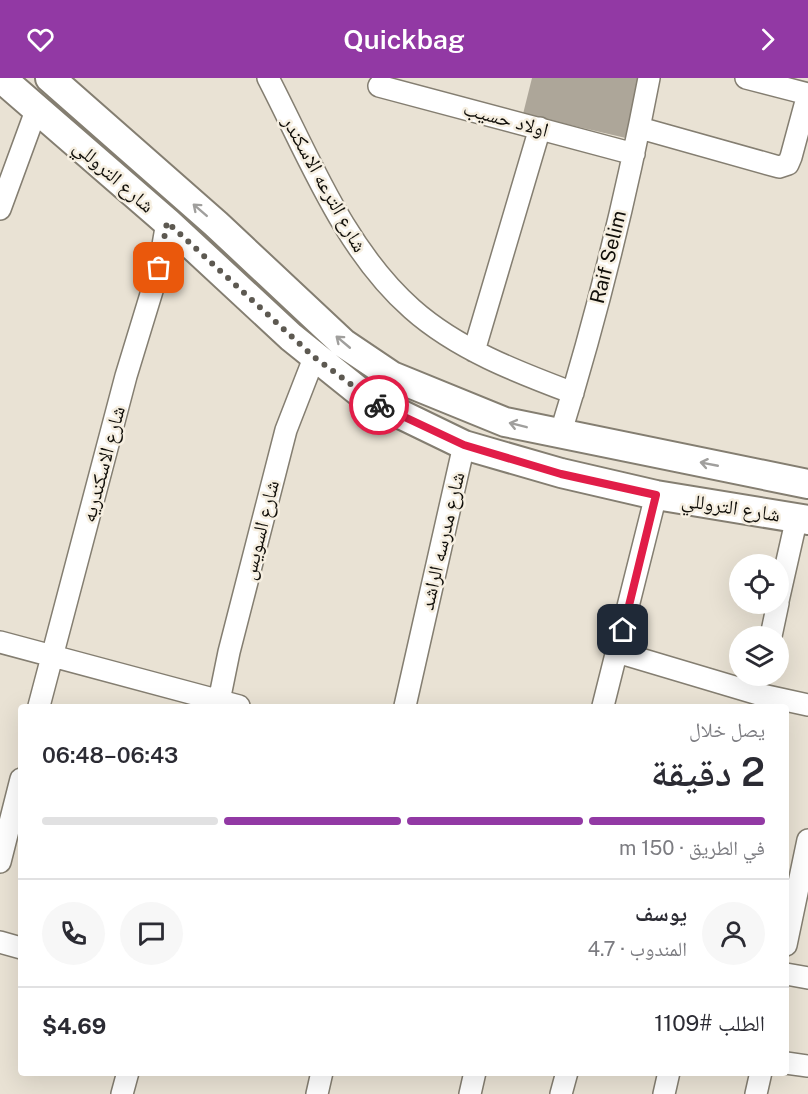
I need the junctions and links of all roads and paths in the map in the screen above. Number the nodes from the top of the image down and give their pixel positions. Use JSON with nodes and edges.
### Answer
{"nodes":[{"id":1,"x":1,"y":78,"type":"edge"},
{"id":2,"x":50,"y":78,"type":"edge"},
{"id":3,"x":268,"y":78,"type":"edge"},
{"id":4,"x":649,"y":78,"type":"edge"},
{"id":5,"x":746,"y":78,"type":"edge"},
{"id":6,"x":379,"y":86,"type":"dead end"},
{"id":7,"x":808,"y":94,"type":"edge"},
{"id":8,"x":37,"y":108,"type":"junction"},
{"id":9,"x":540,"y":128,"type":"junction"},
{"id":10,"x":639,"y":128,"type":"junction"},
{"id":11,"x":634,"y":154,"type":"junction"},
{"id":12,"x":0,"y":209,"type":"edge"},
{"id":13,"x":167,"y":222,"type":"junction"},
{"id":14,"x":474,"y":351,"type":"junction"},
{"id":15,"x":314,"y":357,"type":"junction"},
{"id":16,"x":573,"y":393,"type":"junction"},
{"id":17,"x":560,"y":435,"type":"junction"},
{"id":18,"x":464,"y":445,"type":"junction"},
{"id":19,"x":743,"y":471,"type":"junction"},
{"id":20,"x":808,"y":484,"type":"edge"},
{"id":21,"x":656,"y":495,"type":"junction"},
{"id":22,"x":731,"y":508,"type":"junction"},
{"id":23,"x":803,"y":518,"type":"edge"},
{"id":24,"x":789,"y":565,"type":"edge"},
{"id":25,"x":0,"y":642,"type":"edge"},
{"id":26,"x":617,"y":652,"type":"junction"},
{"id":27,"x":52,"y":657,"type":"junction"},
{"id":28,"x":758,"y":692,"type":"edge"},
{"id":29,"x":40,"y":704,"type":"edge"},
{"id":30,"x":222,"y":704,"type":"edge"},
{"id":31,"x":226,"y":704,"type":"edge"},
{"id":32,"x":405,"y":704,"type":"edge"},
{"id":33,"x":604,"y":704,"type":"edge"},
{"id":34,"x":808,"y":705,"type":"edge"},
{"id":35,"x":18,"y":791,"type":"edge"},
{"id":36,"x":808,"y":840,"type":"edge"},
{"id":37,"x":0,"y":862,"type":"edge"},
{"id":38,"x":802,"y":899,"type":"edge"},
{"id":39,"x":789,"y":936,"type":"edge"},
{"id":40,"x":0,"y":942,"type":"edge"},
{"id":41,"x":18,"y":947,"type":"edge"},
{"id":42,"x":789,"y":975,"type":"edge"},
{"id":43,"x":808,"y":978,"type":"edge"},
{"id":44,"x":789,"y":1063,"type":"edge"},
{"id":45,"x":808,"y":1066,"type":"edge"},
{"id":46,"x":127,"y":1076,"type":"edge"},
{"id":47,"x":321,"y":1076,"type":"edge"},
{"id":48,"x":474,"y":1076,"type":"edge"},
{"id":49,"x":566,"y":1076,"type":"edge"},
{"id":50,"x":668,"y":1076,"type":"edge"},
{"id":51,"x":760,"y":1076,"type":"edge"},
{"id":52,"x":122,"y":1094,"type":"edge"},
{"id":53,"x":317,"y":1094,"type":"edge"},
{"id":54,"x":470,"y":1094,"type":"edge"},
{"id":55,"x":561,"y":1094,"type":"edge"},
{"id":56,"x":664,"y":1094,"type":"edge"},
{"id":57,"x":756,"y":1094,"type":"edge"}],
"edges":[{"from":1,"to":8,"type":"street","name":"شارع التروللي"},
{"from":17,"to":2,"type":"street","name":"شارع التروللي","one_way":true},
{"from":3,"to":14,"type":"street","name":"شارع الترعه الاسكندر"},
{"from":4,"to":10,"type":"street","name":"Raif Selim"},
{"from":5,"to":7,"type":"street"},
{"from":6,"to":9,"type":"street","name":"اولاد حسيب"},
{"from":7,"to":10,"type":"street"},
{"from":8,"to":12,"type":"street"},
{"from":8,"to":13,"type":"street","name":"شارع التروللي"},
{"from":9,"to":11,"type":"street","name":"اولاد حسيب"},
{"from":9,"to":14,"type":"street"},
{"from":10,"to":11,"type":"street","name":"Raif Selim"},
{"from":11,"to":16,"type":"street","name":"Raif Selim"},
{"from":13,"to":15,"type":"street","name":"شارع التروللي"},
{"from":13,"to":27,"type":"street","name":"شارع الاسكندريه"},
{"from":14,"to":16,"type":"street","name":"شارع الترعه الاسكندر"},
{"from":15,"to":18,"type":"street","name":"شارع التروللي"},
{"from":15,"to":31,"type":"street","name":"شارع السويس"},
{"from":16,"to":17,"type":"street","name":"Raif Selim"},
{"from":19,"to":17,"type":"street","name":"شارع التروللي","one_way":true},
{"from":18,"to":21,"type":"street","name":"شارع التروللي"},
{"from":18,"to":32,"type":"street","name":"شارع مدرسه الراشد"},
{"from":19,"to":20,"type":"street","name":"شارع التروللي"},
{"from":19,"to":22,"type":"street"},
{"from":21,"to":22,"type":"street","name":"شارع التروللي"},
{"from":21,"to":26,"type":"street"},
{"from":22,"to":23,"type":"street","name":"شارع التروللي"},
{"from":23,"to":24,"type":"street"},
{"from":25,"to":27,"type":"street"},
{"from":26,"to":28,"type":"street"},
{"from":26,"to":33,"type":"street"},
{"from":27,"to":29,"type":"street","name":"شارع الاسكندريه"},
{"from":27,"to":30,"type":"street"},
{"from":28,"to":34,"type":"street"},
{"from":35,"to":37,"type":"street"},
{"from":36,"to":38,"type":"street"},
{"from":38,"to":39,"type":"street"},
{"from":40,"to":41,"type":"street"},
{"from":42,"to":43,"type":"street"},
{"from":44,"to":45,"type":"street"},
{"from":46,"to":52,"type":"street"},
{"from":47,"to":53,"type":"street"},
{"from":48,"to":54,"type":"street"},
{"from":49,"to":55,"type":"street"},
{"from":50,"to":56,"type":"street"},
{"from":51,"to":57,"type":"street"}]}
